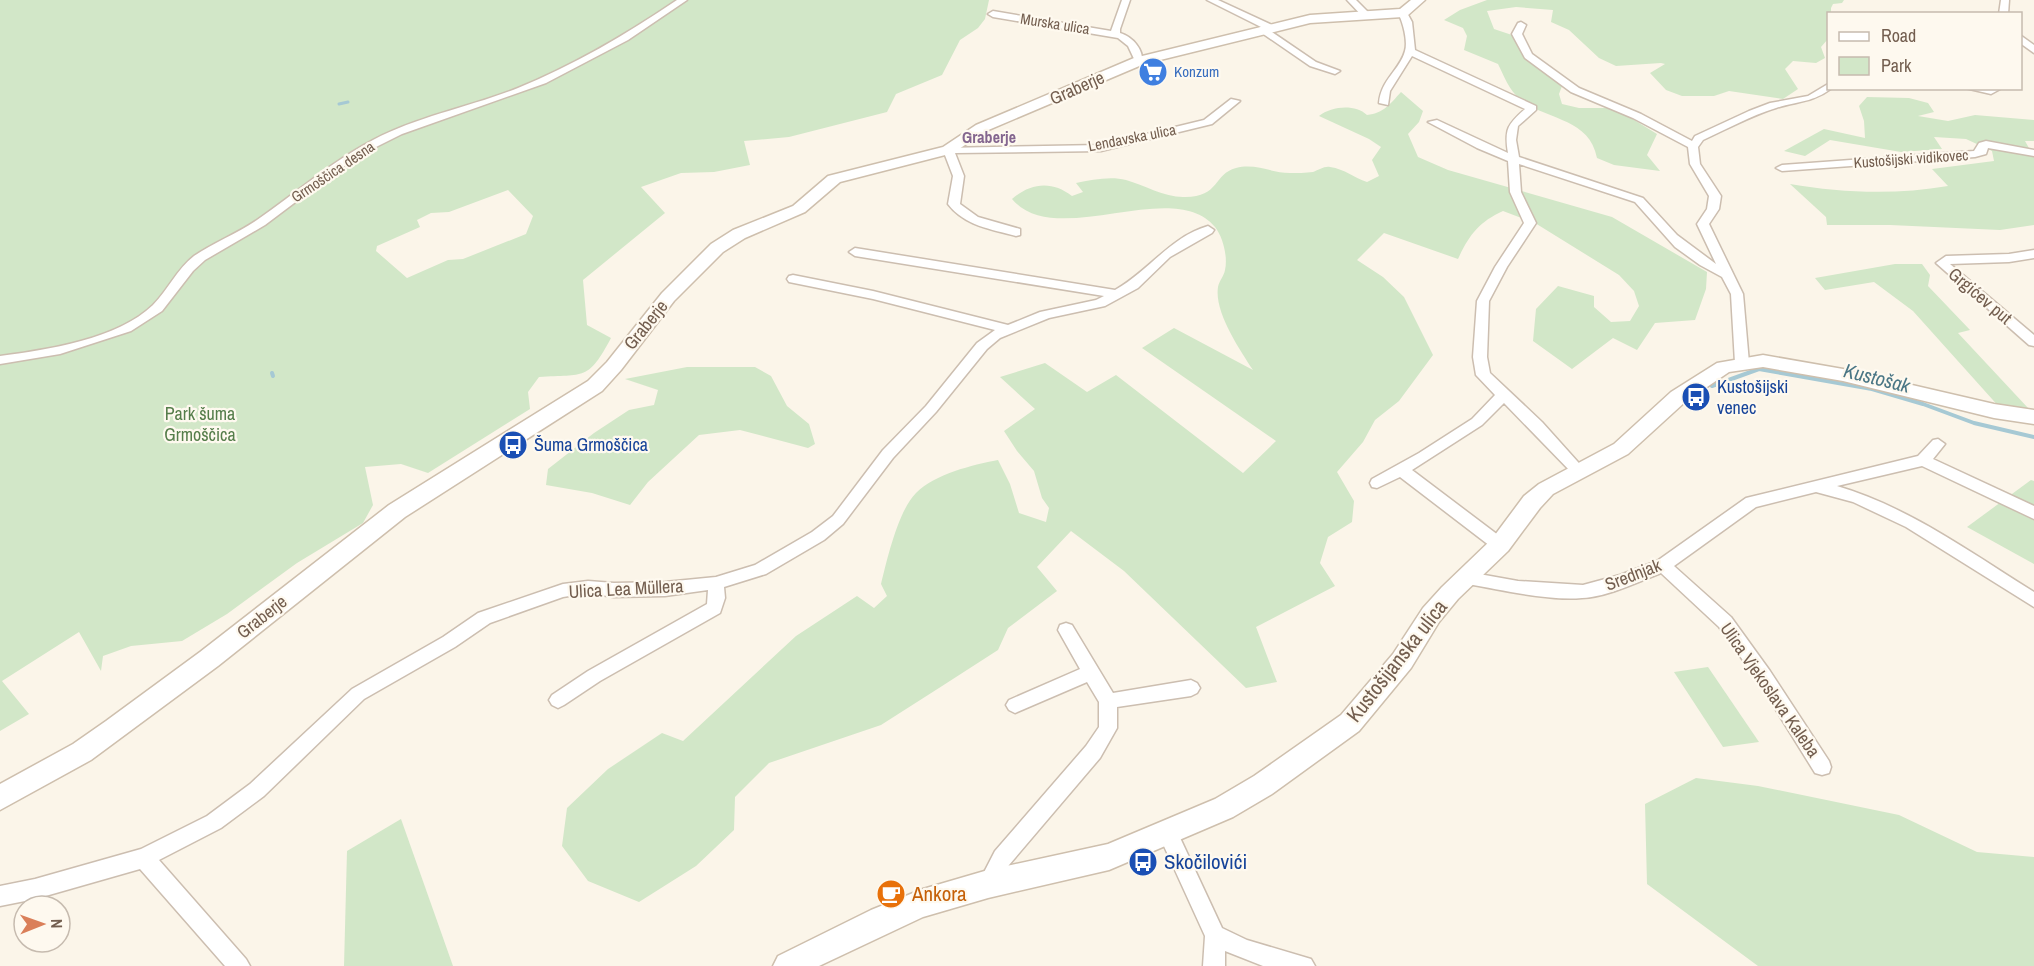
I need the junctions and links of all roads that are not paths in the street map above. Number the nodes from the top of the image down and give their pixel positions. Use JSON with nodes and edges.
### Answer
{"nodes":[{"id":1,"x":683,"y":0,"type":"edge"},
{"id":2,"x":1124,"y":0,"type":"edge"},
{"id":3,"x":1211,"y":0,"type":"edge"},
{"id":4,"x":1351,"y":0,"type":"edge"},
{"id":5,"x":1411,"y":4,"type":"edge"},
{"id":6,"x":993,"y":14,"type":"dead end"},
{"id":7,"x":1367,"y":16,"type":"junction"},
{"id":8,"x":1521,"y":25,"type":"dead end"},
{"id":9,"x":1265,"y":28,"type":"junction"},
{"id":10,"x":1116,"y":34,"type":"junction"},
{"id":11,"x":2022,"y":40,"type":"edge"},
{"id":12,"x":1410,"y":51,"type":"junction"},
{"id":13,"x":2034,"y":51,"type":"edge"},
{"id":14,"x":1139,"y":61,"type":"junction"},
{"id":15,"x":1335,"y":71,"type":"dead end"},
{"id":16,"x":1827,"y":88,"type":"edge"},
{"id":17,"x":1235,"y":101,"type":"dead end"},
{"id":18,"x":1384,"y":103,"type":"dead end"},
{"id":19,"x":1433,"y":122,"type":"dead end"},
{"id":20,"x":1693,"y":146,"type":"junction"},
{"id":21,"x":948,"y":150,"type":"junction"},
{"id":22,"x":2034,"y":153,"type":"edge"},
{"id":23,"x":1514,"y":159,"type":"junction"},
{"id":24,"x":1782,"y":168,"type":"dead end"},
{"id":25,"x":1208,"y":230,"type":"dead end"},
{"id":26,"x":1016,"y":232,"type":"dead end"},
{"id":27,"x":855,"y":252,"type":"dead end"},
{"id":28,"x":2034,"y":254,"type":"edge"},
{"id":29,"x":1729,"y":275,"type":"junction"},
{"id":30,"x":793,"y":279,"type":"dead end"},
{"id":31,"x":1117,"y":294,"type":"junction"},
{"id":32,"x":1007,"y":329,"type":"junction"},
{"id":33,"x":2034,"y":342,"type":"edge"},
{"id":34,"x":0,"y":360,"type":"edge"},
{"id":35,"x":1742,"y":363,"type":"junction"},
{"id":36,"x":1503,"y":395,"type":"junction"},
{"id":37,"x":2034,"y":417,"type":"edge"},
{"id":38,"x":1938,"y":444,"type":"dead end"},
{"id":39,"x":1923,"y":460,"type":"junction"},
{"id":40,"x":1402,"y":470,"type":"junction"},
{"id":41,"x":1579,"y":471,"type":"junction"},
{"id":42,"x":1377,"y":483,"type":"dead end"},
{"id":43,"x":1813,"y":485,"type":"junction"},
{"id":44,"x":2034,"y":513,"type":"edge"},
{"id":45,"x":1500,"y":545,"type":"junction"},
{"id":46,"x":1663,"y":565,"type":"junction"},
{"id":47,"x":1468,"y":578,"type":"junction"},
{"id":48,"x":716,"y":584,"type":"junction"},
{"id":49,"x":2034,"y":600,"type":"edge"},
{"id":50,"x":1066,"y":630,"type":"dead end"},
{"id":51,"x":1092,"y":672,"type":"junction"},
{"id":52,"x":1191,"y":688,"type":"dead end"},
{"id":53,"x":558,"y":700,"type":"dead end"},
{"id":54,"x":1108,"y":701,"type":"junction"},
{"id":55,"x":1015,"y":705,"type":"dead end"},
{"id":56,"x":1822,"y":767,"type":"dead end"},
{"id":57,"x":0,"y":798,"type":"edge"},
{"id":58,"x":1168,"y":833,"type":"junction"},
{"id":59,"x":144,"y":858,"type":"junction"},
{"id":60,"x":988,"y":884,"type":"junction"},
{"id":61,"x":0,"y":896,"type":"edge"},
{"id":62,"x":1215,"y":935,"type":"junction"},
{"id":63,"x":239,"y":966,"type":"edge"},
{"id":64,"x":788,"y":966,"type":"edge"},
{"id":65,"x":1214,"y":966,"type":"edge"},
{"id":66,"x":1304,"y":966,"type":"edge"}],
"edges":[{"from":1,"to":34,"type":"street","name":"Grmoščica desna"},
{"from":2,"to":10,"type":"street"},
{"from":3,"to":9,"type":"street"},
{"from":4,"to":7,"type":"street"},
{"from":5,"to":7,"type":"street","name":"Graberje"},
{"from":5,"to":12,"type":"street"},
{"from":6,"to":10,"type":"street","name":"Murska ulica"},
{"from":7,"to":9,"type":"street","name":"Graberje"},
{"from":8,"to":20,"type":"street"},
{"from":9,"to":14,"type":"street","name":"Graberje"},
{"from":9,"to":15,"type":"street"},
{"from":10,"to":14,"type":"street"},
{"from":11,"to":13,"type":"street"},
{"from":12,"to":18,"type":"street"},
{"from":12,"to":23,"type":"street"},
{"from":14,"to":21,"type":"street","name":"Graberje"},
{"from":16,"to":20,"type":"street"},
{"from":17,"to":21,"type":"street","name":"Lendavska ulica"},
{"from":19,"to":23,"type":"street"},
{"from":20,"to":29,"type":"street"},
{"from":21,"to":26,"type":"street"},
{"from":21,"to":57,"type":"street","name":"Graberje"},
{"from":22,"to":24,"type":"street","name":"Kustošijski vidikovec"},
{"from":23,"to":29,"type":"street"},
{"from":23,"to":36,"type":"street"},
{"from":25,"to":31,"type":"street","name":"Ulica Lea Müllera"},
{"from":27,"to":31,"type":"street"},
{"from":28,"to":33,"type":"street","name":"Grgićev put"},
{"from":29,"to":35,"type":"street"},
{"from":30,"to":32,"type":"street"},
{"from":31,"to":32,"type":"street","name":"Ulica Lea Müllera"},
{"from":32,"to":48,"type":"street","name":"Ulica Lea Müllera"},
{"from":35,"to":37,"type":"street","name":"Kustošijanska ulica"},
{"from":35,"to":41,"type":"street","name":"Kustošijanska ulica"},
{"from":36,"to":40,"type":"street"},
{"from":36,"to":41,"type":"street"},
{"from":38,"to":39,"type":"street"},
{"from":39,"to":43,"type":"street","name":"Srednjak"},
{"from":39,"to":44,"type":"street"},
{"from":40,"to":42,"type":"street"},
{"from":40,"to":45,"type":"street"},
{"from":41,"to":45,"type":"street","name":"Kustošijanska ulica"},
{"from":43,"to":46,"type":"street","name":"Srednjak"},
{"from":43,"to":49,"type":"street"},
{"from":45,"to":47,"type":"street","name":"Kustošijanska ulica"},
{"from":46,"to":47,"type":"street","name":"Srednjak"},
{"from":46,"to":56,"type":"street","name":"Ulica Vjekoslava Kaleba"},
{"from":47,"to":58,"type":"street","name":"Kustošijanska ulica"},
{"from":48,"to":53,"type":"street"},
{"from":48,"to":59,"type":"street","name":"Ulica Lea Müllera"},
{"from":50,"to":51,"type":"street"},
{"from":51,"to":54,"type":"street"},
{"from":51,"to":55,"type":"street"},
{"from":52,"to":54,"type":"street"},
{"from":54,"to":60,"type":"street"},
{"from":58,"to":60,"type":"street","name":"Kustošijanska ulica"},
{"from":58,"to":62,"type":"street"},
{"from":59,"to":61,"type":"street","name":"Ulica Lea Müllera"},
{"from":59,"to":63,"type":"street"},
{"from":60,"to":64,"type":"street","name":"Kustošijanska ulica"},
{"from":62,"to":65,"type":"street"},
{"from":62,"to":66,"type":"street"}]}
